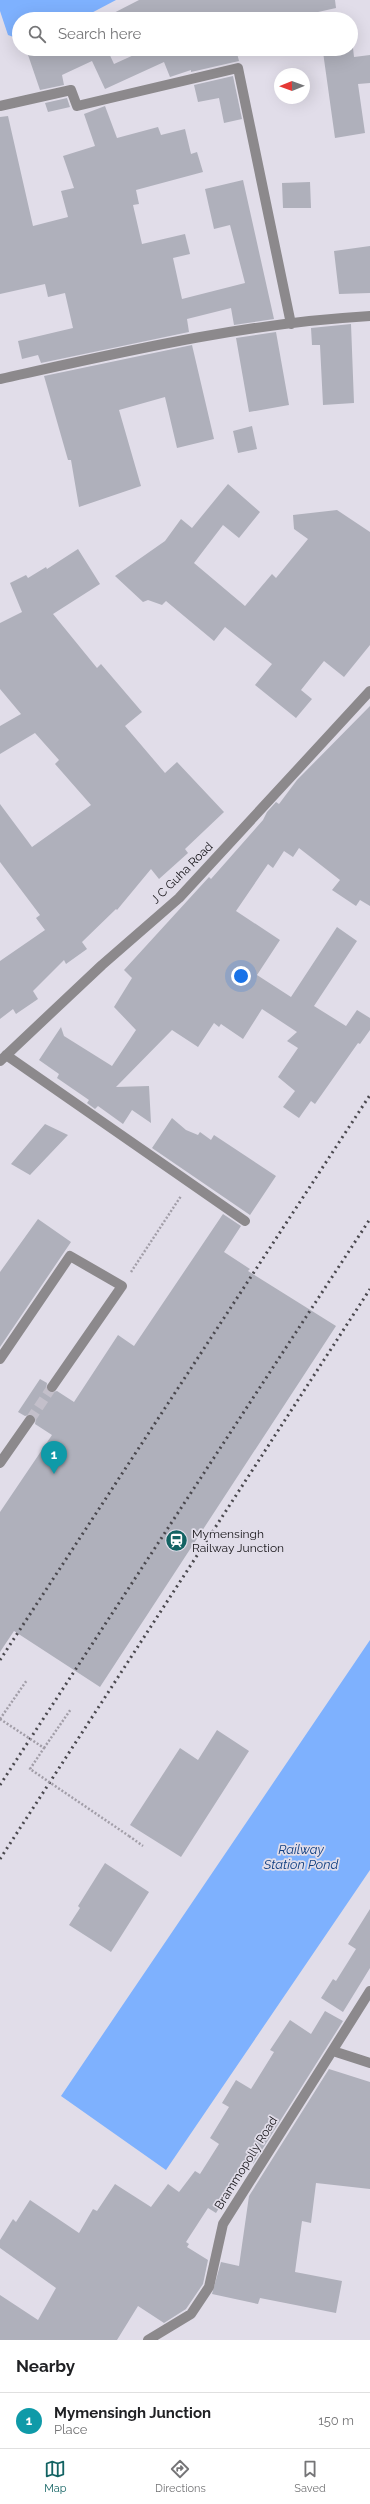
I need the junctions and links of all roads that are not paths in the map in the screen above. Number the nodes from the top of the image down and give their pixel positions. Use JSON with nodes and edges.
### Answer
{"nodes":[{"id":1,"x":0,"y":106,"type":"edge"},
{"id":2,"x":370,"y":316,"type":"edge"},
{"id":3,"x":291,"y":324,"type":"junction"},
{"id":4,"x":0,"y":379,"type":"edge"},
{"id":5,"x":370,"y":691,"type":"edge"},
{"id":6,"x":3,"y":1058,"type":"edge"},
{"id":7,"x":245,"y":1221,"type":"dead end"},
{"id":8,"x":0,"y":1359,"type":"edge"},
{"id":9,"x":52,"y":1387,"type":"tunnel mouth"},
{"id":10,"x":30,"y":1420,"type":"tunnel mouth"},
{"id":11,"x":0,"y":1463,"type":"edge"},
{"id":12,"x":370,"y":1991,"type":"edge"},
{"id":13,"x":333,"y":2051,"type":"junction"},
{"id":14,"x":370,"y":2063,"type":"edge"},
{"id":15,"x":148,"y":2340,"type":"edge"}],
"edges":[{"from":1,"to":3,"type":"street"},
{"from":2,"to":3,"type":"street"},
{"from":3,"to":4,"type":"street"},
{"from":5,"to":6,"type":"street","name":"J C Guha Road"},
{"from":6,"to":7,"type":"street"},
{"from":8,"to":9,"type":"street"},
{"from":10,"to":11,"type":"street"},
{"from":12,"to":13,"type":"street","name":"Brammopolly Road"},
{"from":13,"to":14,"type":"street"},
{"from":13,"to":15,"type":"street","name":"Brammopolly Road"}]}
